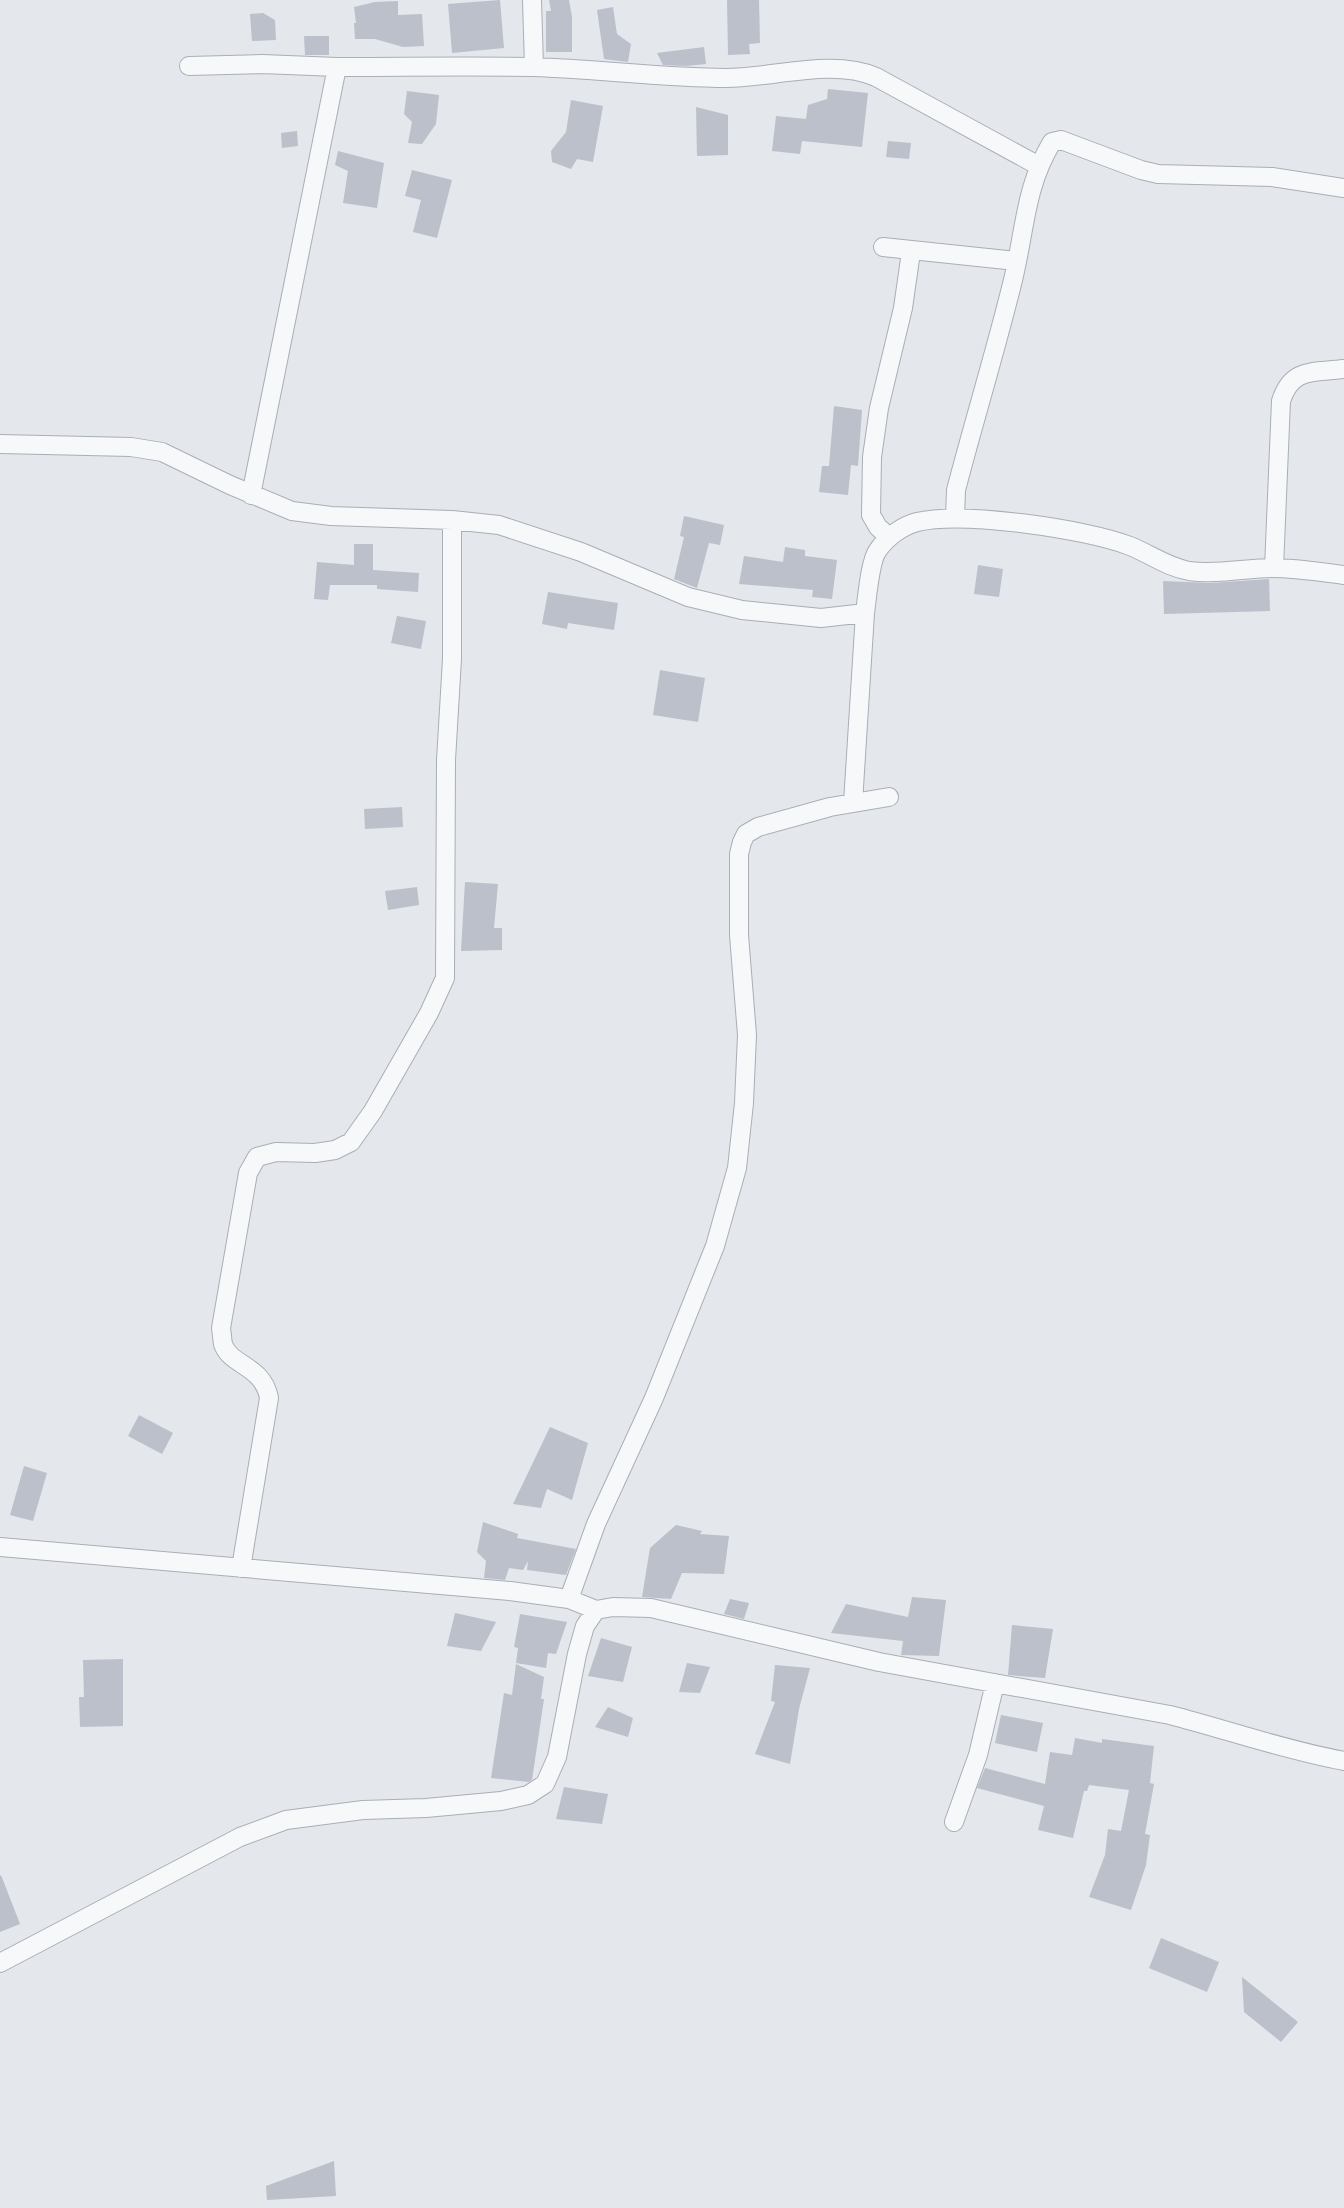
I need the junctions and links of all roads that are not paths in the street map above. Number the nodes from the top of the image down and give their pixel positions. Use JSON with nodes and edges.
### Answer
{"nodes":[{"id":1,"x":532,"y":0,"type":"edge"},
{"id":2,"x":189,"y":66,"type":"dead end"},
{"id":3,"x":337,"y":67,"type":"junction"},
{"id":4,"x":534,"y":68,"type":"junction"},
{"id":5,"x":1045,"y":154,"type":"junction"},
{"id":6,"x":1344,"y":188,"type":"edge"},
{"id":7,"x":883,"y":247,"type":"dead end"},
{"id":8,"x":911,"y":252,"type":"junction"},
{"id":9,"x":1016,"y":261,"type":"junction"},
{"id":10,"x":1344,"y":369,"type":"edge"},
{"id":11,"x":0,"y":444,"type":"edge"},
{"id":12,"x":251,"y":495,"type":"junction"},
{"id":13,"x":955,"y":513,"type":"junction"},
{"id":14,"x":452,"y":520,"type":"junction"},
{"id":15,"x":884,"y":533,"type":"junction"},
{"id":16,"x":1274,"y":568,"type":"junction"},
{"id":17,"x":1344,"y":575,"type":"edge"},
{"id":18,"x":865,"y":613,"type":"junction"},
{"id":19,"x":889,"y":796,"type":"dead end"},
{"id":20,"x":853,"y":803,"type":"junction"},
{"id":21,"x":0,"y":1547,"type":"edge"},
{"id":22,"x":241,"y":1568,"type":"junction"},
{"id":23,"x":569,"y":1599,"type":"junction"},
{"id":24,"x":596,"y":1610,"type":"junction"},
{"id":25,"x":995,"y":1683,"type":"junction"},
{"id":26,"x":1344,"y":1761,"type":"edge"},
{"id":27,"x":954,"y":1822,"type":"dead end"},
{"id":28,"x":0,"y":1963,"type":"edge"}],
"edges":[{"from":1,"to":4,"type":"street"},
{"from":2,"to":3,"type":"street"},
{"from":3,"to":4,"type":"street"},
{"from":3,"to":12,"type":"street"},
{"from":4,"to":5,"type":"street"},
{"from":5,"to":6,"type":"street"},
{"from":5,"to":9,"type":"street"},
{"from":7,"to":8,"type":"street"},
{"from":8,"to":9,"type":"street"},
{"from":8,"to":15,"type":"street"},
{"from":9,"to":13,"type":"street"},
{"from":10,"to":16,"type":"street"},
{"from":11,"to":12,"type":"street"},
{"from":12,"to":14,"type":"street"},
{"from":13,"to":15,"type":"street"},
{"from":13,"to":16,"type":"street"},
{"from":14,"to":18,"type":"street"},
{"from":14,"to":22,"type":"street"},
{"from":15,"to":18,"type":"street"},
{"from":16,"to":17,"type":"street"},
{"from":18,"to":20,"type":"street"},
{"from":19,"to":20,"type":"street"},
{"from":20,"to":23,"type":"street"},
{"from":21,"to":22,"type":"street"},
{"from":22,"to":23,"type":"street"},
{"from":23,"to":24,"type":"street"},
{"from":24,"to":25,"type":"street"},
{"from":24,"to":28,"type":"street"},
{"from":25,"to":26,"type":"street"},
{"from":25,"to":27,"type":"street"}]}
